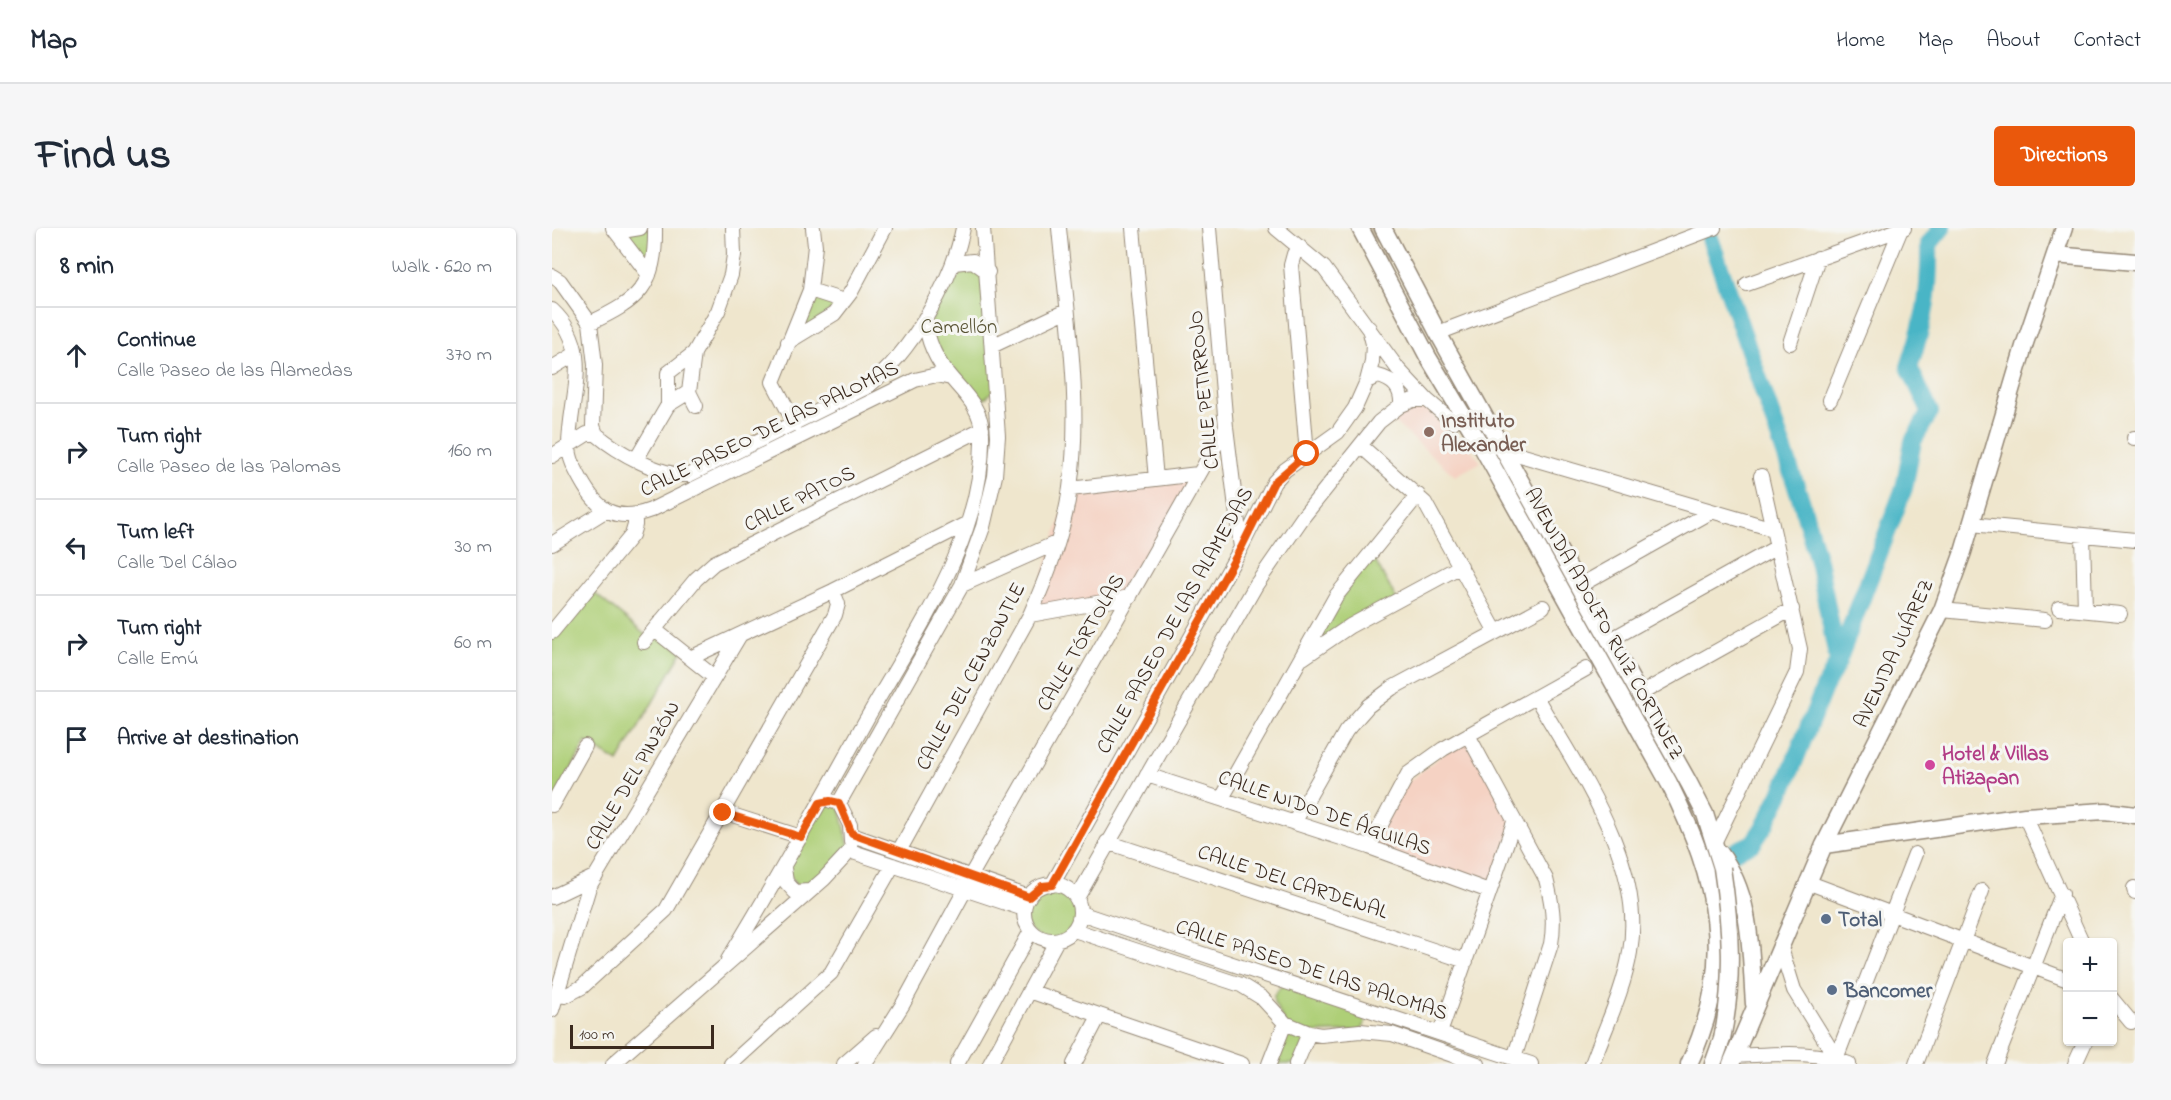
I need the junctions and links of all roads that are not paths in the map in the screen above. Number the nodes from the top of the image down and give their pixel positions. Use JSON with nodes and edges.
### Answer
{"nodes":[{"id":1,"x":640,"y":228,"type":"edge"},
{"id":2,"x":655,"y":228,"type":"edge"},
{"id":3,"x":733,"y":228,"type":"edge"},
{"id":4,"x":813,"y":228,"type":"edge"},
{"id":5,"x":885,"y":228,"type":"edge"},
{"id":6,"x":963,"y":228,"type":"edge"},
{"id":7,"x":983,"y":228,"type":"edge"},
{"id":8,"x":1059,"y":228,"type":"edge"},
{"id":9,"x":1134,"y":228,"type":"edge"},
{"id":10,"x":1209,"y":228,"type":"edge"},
{"id":11,"x":1276,"y":228,"type":"edge"},
{"id":12,"x":1360,"y":228,"type":"edge"},
{"id":13,"x":1383,"y":228,"type":"edge"},
{"id":14,"x":1902,"y":228,"type":"edge"},
{"id":15,"x":1711,"y":229,"type":"edge"},
{"id":16,"x":615,"y":230,"type":"edge"},
{"id":17,"x":2062,"y":233,"type":"edge"},
{"id":18,"x":1300,"y":247,"type":"junction"},
{"id":19,"x":2063,"y":255,"type":"junction"},
{"id":20,"x":1818,"y":258,"type":"junction"},
{"id":21,"x":954,"y":262,"type":"junction"},
{"id":22,"x":2135,"y":262,"type":"edge"},
{"id":23,"x":1390,"y":268,"type":"tunnel mouth"},
{"id":24,"x":988,"y":272,"type":"junction"},
{"id":25,"x":649,"y":275,"type":"junction"},
{"id":26,"x":554,"y":276,"type":"edge"},
{"id":27,"x":1747,"y":284,"type":"dead end"},
{"id":28,"x":810,"y":290,"type":"junction"},
{"id":29,"x":570,"y":295,"type":"junction"},
{"id":30,"x":844,"y":301,"type":"junction"},
{"id":31,"x":554,"y":311,"type":"edge"},
{"id":32,"x":1066,"y":311,"type":"junction"},
{"id":33,"x":925,"y":318,"type":"junction"},
{"id":34,"x":590,"y":323,"type":"junction"},
{"id":35,"x":1369,"y":328,"type":"junction"},
{"id":36,"x":1438,"y":333,"type":"junction"},
{"id":37,"x":788,"y":342,"type":"junction"},
{"id":38,"x":1790,"y":343,"type":"dead end"},
{"id":39,"x":994,"y":345,"type":"junction"},
{"id":40,"x":694,"y":352,"type":"junction"},
{"id":41,"x":575,"y":354,"type":"junction"},
{"id":42,"x":1428,"y":357,"type":"junction"},
{"id":43,"x":552,"y":368,"type":"edge"},
{"id":44,"x":951,"y":378,"type":"junction"},
{"id":45,"x":1367,"y":381,"type":"junction"},
{"id":46,"x":996,"y":389,"type":"junction"},
{"id":47,"x":676,"y":396,"type":"junction"},
{"id":48,"x":1427,"y":400,"type":"junction"},
{"id":49,"x":1830,"y":400,"type":"dead end"},
{"id":50,"x":972,"y":402,"type":"junction"},
{"id":51,"x":1401,"y":405,"type":"junction"},
{"id":52,"x":696,"y":406,"type":"dead end"},
{"id":53,"x":1453,"y":422,"type":"dead end"},
{"id":54,"x":795,"y":424,"type":"junction"},
{"id":55,"x":1226,"y":427,"type":"junction"},
{"id":56,"x":982,"y":429,"type":"junction"},
{"id":57,"x":596,"y":434,"type":"junction"},
{"id":58,"x":569,"y":446,"type":"junction"},
{"id":59,"x":1361,"y":446,"type":"junction"},
{"id":60,"x":1503,"y":450,"type":"junction"},
{"id":61,"x":1307,"y":454,"type":"junction"},
{"id":62,"x":552,"y":456,"type":"edge"},
{"id":63,"x":637,"y":458,"type":"junction"},
{"id":64,"x":1198,"y":474,"type":"junction"},
{"id":65,"x":1761,"y":476,"type":"dead end"},
{"id":66,"x":1156,"y":479,"type":"junction"},
{"id":67,"x":1070,"y":489,"type":"junction"},
{"id":68,"x":1418,"y":495,"type":"junction"},
{"id":69,"x":605,"y":511,"type":"junction"},
{"id":70,"x":1711,"y":513,"type":"junction"},
{"id":71,"x":634,"y":516,"type":"junction"},
{"id":72,"x":966,"y":524,"type":"junction"},
{"id":73,"x":1971,"y":524,"type":"junction"},
{"id":74,"x":1773,"y":529,"type":"junction"},
{"id":75,"x":2083,"y":535,"type":"junction"},
{"id":76,"x":2135,"y":540,"type":"edge"},
{"id":77,"x":1056,"y":543,"type":"junction"},
{"id":78,"x":552,"y":544,"type":"edge"},
{"id":79,"x":1777,"y":547,"type":"junction"},
{"id":80,"x":1241,"y":548,"type":"junction"},
{"id":81,"x":1461,"y":566,"type":"junction"},
{"id":82,"x":962,"y":585,"type":"junction"},
{"id":83,"x":1579,"y":586,"type":"junction"},
{"id":84,"x":833,"y":591,"type":"junction"},
{"id":85,"x":1130,"y":597,"type":"junction"},
{"id":86,"x":1543,"y":607,"type":"dead end"},
{"id":87,"x":2059,"y":608,"type":"dead end"},
{"id":88,"x":1791,"y":609,"type":"junction"},
{"id":89,"x":1942,"y":609,"type":"junction"},
{"id":90,"x":2085,"y":610,"type":"junction"},
{"id":91,"x":2120,"y":614,"type":"dead end"},
{"id":92,"x":1030,"y":615,"type":"junction"},
{"id":93,"x":2045,"y":620,"type":"dead end"},
{"id":94,"x":655,"y":630,"type":"junction"},
{"id":95,"x":552,"y":632,"type":"edge"},
{"id":96,"x":1496,"y":632,"type":"junction"},
{"id":97,"x":740,"y":635,"type":"junction"},
{"id":98,"x":1610,"y":640,"type":"junction"},
{"id":99,"x":644,"y":642,"type":"dead end"},
{"id":100,"x":690,"y":658,"type":"junction"},
{"id":101,"x":1302,"y":659,"type":"junction"},
{"id":102,"x":1586,"y":669,"type":"dead end"},
{"id":103,"x":714,"y":677,"type":"junction"},
{"id":104,"x":1640,"y":694,"type":"junction"},
{"id":105,"x":1536,"y":697,"type":"junction"},
{"id":106,"x":1468,"y":735,"type":"junction"},
{"id":107,"x":585,"y":746,"type":"dead end"},
{"id":108,"x":1147,"y":775,"type":"junction"},
{"id":109,"x":1222,"y":798,"type":"junction"},
{"id":110,"x":820,"y":803,"type":"junction"},
{"id":111,"x":839,"y":803,"type":"junction"},
{"id":112,"x":552,"y":805,"type":"edge"},
{"id":113,"x":723,"y":813,"type":"junction"},
{"id":114,"x":2135,"y":815,"type":"edge"},
{"id":115,"x":2025,"y":816,"type":"junction"},
{"id":116,"x":1514,"y":822,"type":"junction"},
{"id":117,"x":1294,"y":823,"type":"junction"},
{"id":118,"x":852,"y":834,"type":"junction"},
{"id":119,"x":801,"y":837,"type":"junction"},
{"id":120,"x":1107,"y":842,"type":"junction"},
{"id":121,"x":1716,"y":845,"type":"junction"},
{"id":122,"x":1824,"y":845,"type":"junction"},
{"id":123,"x":1369,"y":848,"type":"junction"},
{"id":124,"x":850,"y":851,"type":"junction"},
{"id":125,"x":899,"y":851,"type":"junction"},
{"id":126,"x":1915,"y":854,"type":"dead end"},
{"id":127,"x":892,"y":866,"type":"junction"},
{"id":128,"x":784,"y":868,"type":"junction"},
{"id":129,"x":596,"y":876,"type":"junction"},
{"id":130,"x":1808,"y":882,"type":"junction"},
{"id":131,"x":967,"y":883,"type":"junction"},
{"id":132,"x":1052,"y":885,"type":"junction"},
{"id":133,"x":809,"y":891,"type":"junction"},
{"id":134,"x":1489,"y":891,"type":"junction"},
{"id":135,"x":1982,"y":891,"type":"dead end"},
{"id":136,"x":2062,"y":894,"type":"junction"},
{"id":137,"x":552,"y":897,"type":"edge"},
{"id":138,"x":1077,"y":898,"type":"junction"},
{"id":139,"x":1027,"y":903,"type":"junction"},
{"id":140,"x":1080,"y":913,"type":"junction"},
{"id":141,"x":1892,"y":914,"type":"junction"},
{"id":142,"x":1074,"y":930,"type":"junction"},
{"id":143,"x":1031,"y":931,"type":"junction"},
{"id":144,"x":2080,"y":938,"type":"edge"},
{"id":145,"x":1057,"y":940,"type":"junction"},
{"id":146,"x":1963,"y":940,"type":"junction"},
{"id":147,"x":1780,"y":945,"type":"junction"},
{"id":148,"x":728,"y":960,"type":"junction"},
{"id":149,"x":1466,"y":961,"type":"junction"},
{"id":150,"x":1718,"y":961,"type":"junction"},
{"id":151,"x":1751,"y":963,"type":"junction"},
{"id":152,"x":2033,"y":968,"type":"junction"},
{"id":153,"x":2063,"y":979,"type":"edge"},
{"id":154,"x":1284,"y":983,"type":"junction"},
{"id":155,"x":1029,"y":991,"type":"junction"},
{"id":156,"x":557,"y":994,"type":"junction"},
{"id":157,"x":2117,"y":1005,"type":"edge"},
{"id":158,"x":1361,"y":1007,"type":"junction"},
{"id":159,"x":1755,"y":1007,"type":"junction"},
{"id":160,"x":552,"y":1010,"type":"edge"},
{"id":161,"x":1100,"y":1016,"type":"junction"},
{"id":162,"x":1282,"y":1019,"type":"junction"},
{"id":163,"x":2131,"y":1022,"type":"dead end"},
{"id":164,"x":888,"y":1026,"type":"junction"},
{"id":165,"x":1360,"y":1031,"type":"junction"},
{"id":166,"x":1309,"y":1033,"type":"junction"},
{"id":167,"x":1440,"y":1033,"type":"junction"},
{"id":168,"x":2083,"y":1046,"type":"edge"},
{"id":169,"x":1514,"y":1058,"type":"junction"},
{"id":170,"x":1732,"y":1060,"type":"edge"},
{"id":171,"x":1840,"y":1062,"type":"edge"},
{"id":172,"x":613,"y":1064,"type":"edge"},
{"id":173,"x":731,"y":1064,"type":"edge"},
{"id":174,"x":844,"y":1064,"type":"edge"},
{"id":175,"x":865,"y":1064,"type":"edge"},
{"id":176,"x":957,"y":1064,"type":"edge"},
{"id":177,"x":990,"y":1064,"type":"edge"},
{"id":178,"x":1074,"y":1064,"type":"edge"},
{"id":179,"x":1242,"y":1064,"type":"edge"},
{"id":180,"x":1269,"y":1064,"type":"edge"},
{"id":181,"x":1296,"y":1064,"type":"edge"},
{"id":182,"x":1478,"y":1064,"type":"edge"},
{"id":183,"x":1531,"y":1064,"type":"edge"},
{"id":184,"x":1592,"y":1064,"type":"edge"},
{"id":185,"x":1689,"y":1064,"type":"edge"},
{"id":186,"x":1713,"y":1064,"type":"edge"},
{"id":187,"x":1916,"y":1064,"type":"edge"},
{"id":188,"x":1995,"y":1064,"type":"edge"},
{"id":189,"x":2075,"y":1064,"type":"edge"}],
"edges":[{"from":1,"to":16,"type":"street"},
{"from":2,"to":25,"type":"street"},
{"from":3,"to":40,"type":"street"},
{"from":4,"to":28,"type":"street"},
{"from":5,"to":30,"type":"street"},
{"from":6,"to":21,"type":"street","name":"CALLE PASEO DE LAS PALOMAS"},
{"from":7,"to":24,"type":"street"},
{"from":8,"to":32,"type":"street","name":"CALLE DEL CENZONTLE"},
{"from":9,"to":66,"type":"street"},
{"from":10,"to":55,"type":"street","name":"CALLE PETIRROJO"},
{"from":11,"to":18,"type":"street"},
{"from":12,"to":42,"type":"main road","name":"AVENIDA ADOLFO RUIZ CORTINEZ"},
{"from":13,"to":36,"type":"main road","name":"AVENIDA ADOLFO RUIZ CORTINEZ"},
{"from":14,"to":20,"type":"street"},
{"from":14,"to":49,"type":"street"},
{"from":15,"to":36,"type":"street"},
{"from":16,"to":25,"type":"street"},
{"from":17,"to":19,"type":"main road"},
{"from":18,"to":35,"type":"street"},
{"from":18,"to":61,"type":"street"},
{"from":19,"to":22,"type":"main road"},
{"from":19,"to":73,"type":"main road","name":"AVENIDA JUÁREZ"},
{"from":20,"to":27,"type":"street"},
{"from":20,"to":38,"type":"street"},
{"from":21,"to":24,"type":"street"},
{"from":21,"to":33,"type":"street","name":"CALLE PASEO DE LAS PALOMAS"},
{"from":23,"to":42,"type":"main road"},
{"from":24,"to":39,"type":"street"},
{"from":25,"to":34,"type":"street"},
{"from":26,"to":29,"type":"street"},
{"from":28,"to":30,"type":"street"},
{"from":28,"to":37,"type":"street"},
{"from":29,"to":31,"type":"street"},
{"from":29,"to":34,"type":"street"},
{"from":30,"to":37,"type":"street"},
{"from":31,"to":41,"type":"street"},
{"from":32,"to":39,"type":"street"},
{"from":32,"to":67,"type":"street","name":"CALLE DEL CENZONTLE"},
{"from":33,"to":44,"type":"street"},
{"from":33,"to":54,"type":"street","name":"CALLE PASEO DE LAS PALOMAS"},
{"from":34,"to":57,"type":"street"},
{"from":35,"to":45,"type":"street","name":"CALLE PASEO DE LAS ALAMEDAS"},
{"from":35,"to":48,"type":"street"},
{"from":36,"to":60,"type":"main road","name":"AVENIDA ADOLFO RUIZ CORTINEZ"},
{"from":37,"to":54,"type":"street"},
{"from":39,"to":46,"type":"street"},
{"from":40,"to":47,"type":"street"},
{"from":40,"to":47,"type":"street"},
{"from":41,"to":43,"type":"street"},
{"from":41,"to":58,"type":"street"},
{"from":42,"to":150,"type":"main road","name":"AVENIDA ADOLFO RUIZ CORTINEZ"},
{"from":44,"to":50,"type":"street"},
{"from":44,"to":71,"type":"street","name":"CALLE PASEO DE LAS PALOMAS"},
{"from":45,"to":51,"type":"street"},
{"from":45,"to":61,"type":"street","name":"CALLE PASEO DE LAS ALAMEDAS"},
{"from":46,"to":50,"type":"street"},
{"from":46,"to":82,"type":"street"},
{"from":47,"to":52,"type":"street"},
{"from":47,"to":63,"type":"street"},
{"from":48,"to":51,"type":"street"},
{"from":48,"to":53,"type":"street"},
{"from":50,"to":56,"type":"street"},
{"from":51,"to":59,"type":"street"},
{"from":54,"to":63,"type":"street","name":"CALLE PASEO DE LAS PALOMAS"},
{"from":55,"to":64,"type":"street","name":"CALLE TÓRTOLAS"},
{"from":55,"to":80,"type":"street","name":"CALLE PETIRROJO"},
{"from":56,"to":72,"type":"street"},
{"from":56,"to":94,"type":"street","name":"CALLE PATOS"},
{"from":57,"to":58,"type":"street"},
{"from":57,"to":63,"type":"street","name":"CALLE PASEO DE LAS PALOMAS"},
{"from":58,"to":62,"type":"street"},
{"from":58,"to":69,"type":"street"},
{"from":59,"to":68,"type":"street"},
{"from":59,"to":108,"type":"street"},
{"from":60,"to":70,"type":"street"},
{"from":60,"to":83,"type":"main road","name":"AVENIDA ADOLFO RUIZ CORTINEZ"},
{"from":61,"to":80,"type":"street","name":"CALLE PASEO DE LAS ALAMEDAS"},
{"from":64,"to":66,"type":"street"},
{"from":64,"to":85,"type":"street","name":"CALLE TÓRTOLAS"},
{"from":65,"to":74,"type":"street"},
{"from":66,"to":67,"type":"street"},
{"from":67,"to":77,"type":"street","name":"CALLE DEL CENZONTLE"},
{"from":68,"to":81,"type":"street"},
{"from":68,"to":101,"type":"street"},
{"from":69,"to":71,"type":"street","name":"CALLE PASEO DE LAS PALOMAS"},
{"from":69,"to":78,"type":"street"},
{"from":70,"to":74,"type":"street"},
{"from":70,"to":83,"type":"street"},
{"from":71,"to":95,"type":"street"},
{"from":72,"to":84,"type":"street"},
{"from":72,"to":110,"type":"street"},
{"from":73,"to":75,"type":"street"},
{"from":73,"to":89,"type":"main road","name":"AVENIDA JUÁREZ"},
{"from":74,"to":79,"type":"street"},
{"from":75,"to":76,"type":"street"},
{"from":75,"to":90,"type":"street"},
{"from":77,"to":82,"type":"street"},
{"from":77,"to":92,"type":"street","name":"CALLE DEL CENZONTLE"},
{"from":79,"to":88,"type":"street"},
{"from":79,"to":98,"type":"street"},
{"from":80,"to":132,"type":"street","name":"CALLE PASEO DE LAS ALAMEDAS"},
{"from":81,"to":96,"type":"street"},
{"from":81,"to":101,"type":"street"},
{"from":82,"to":111,"type":"street"},
{"from":83,"to":98,"type":"main road","name":"AVENIDA ADOLFO RUIZ CORTINEZ"},
{"from":84,"to":97,"type":"street"},
{"from":84,"to":113,"type":"street"},
{"from":85,"to":92,"type":"street"},
{"from":85,"to":131,"type":"street","name":"CALLE TÓRTOLAS"},
{"from":86,"to":96,"type":"street"},
{"from":87,"to":90,"type":"street"},
{"from":88,"to":104,"type":"street"},
{"from":88,"to":121,"type":"street"},
{"from":89,"to":93,"type":"street"},
{"from":89,"to":122,"type":"main road","name":"AVENIDA JUÁREZ"},
{"from":90,"to":91,"type":"street"},
{"from":92,"to":125,"type":"street","name":"CALLE DEL CENZONTLE"},
{"from":94,"to":99,"type":"street","name":"CALLE PATOS"},
{"from":94,"to":100,"type":"street"},
{"from":96,"to":117,"type":"street"},
{"from":97,"to":100,"type":"street"},
{"from":97,"to":103,"type":"street","name":"CALLE DEL PINZÓN"},
{"from":98,"to":104,"type":"main road","name":"AVENIDA ADOLFO RUIZ CORTINEZ"},
{"from":100,"to":103,"type":"street"},
{"from":101,"to":109,"type":"street"},
{"from":102,"to":105,"type":"street"},
{"from":103,"to":129,"type":"street","name":"CALLE DEL PINZÓN"},
{"from":104,"to":121,"type":"main road","name":"AVENIDA ADOLFO RUIZ CORTINEZ"},
{"from":105,"to":106,"type":"street"},
{"from":105,"to":184,"type":"street"},
{"from":106,"to":116,"type":"street"},
{"from":106,"to":123,"type":"street"},
{"from":107,"to":112,"type":"street"},
{"from":108,"to":109,"type":"street","name":"CALLE NIDO DE ÁGUILAS"},
{"from":108,"to":120,"type":"street"},
{"from":109,"to":117,"type":"street","name":"CALLE NIDO DE ÁGUILAS"},
{"from":110,"to":111,"type":"street"},
{"from":110,"to":119,"type":"street"},
{"from":111,"to":118,"type":"street"},
{"from":113,"to":119,"type":"street"},
{"from":113,"to":156,"type":"street"},
{"from":114,"to":115,"type":"main road"},
{"from":115,"to":122,"type":"main road"},
{"from":115,"to":136,"type":"street"},
{"from":116,"to":134,"type":"street"},
{"from":116,"to":169,"type":"street"},
{"from":117,"to":123,"type":"street","name":"CALLE NIDO DE ÁGUILAS"},
{"from":118,"to":124,"type":"street"},
{"from":118,"to":125,"type":"street"},
{"from":119,"to":128,"type":"street"},
{"from":120,"to":138,"type":"street"},
{"from":120,"to":149,"type":"street","name":"CALLE DEL CARDENAL"},
{"from":121,"to":151,"type":"main road"},
{"from":121,"to":186,"type":"main road","name":"AVENIDA ADOLFO RUIZ CORTINEZ","bridge":true},
{"from":122,"to":130,"type":"main road","name":"AVENIDA JUÁREZ"},
{"from":123,"to":134,"type":"street","name":"CALLE NIDO DE ÁGUILAS"},
{"from":124,"to":127,"type":"street"},
{"from":124,"to":133,"type":"street"},
{"from":125,"to":131,"type":"street"},
{"from":126,"to":141,"type":"street"},
{"from":127,"to":131,"type":"street"},
{"from":127,"to":173,"type":"street"},
{"from":128,"to":133,"type":"street"},
{"from":128,"to":148,"type":"street"},
{"from":129,"to":137,"type":"street"},
{"from":129,"to":156,"type":"street","name":"CALLE DEL PINZÓN"},
{"from":130,"to":141,"type":"street"},
{"from":130,"to":147,"type":"main road","name":"AVENIDA JUÁREZ"},
{"from":131,"to":139,"type":"street"},
{"from":131,"to":164,"type":"street","name":"CALLE TÓRTOLAS"},
{"from":132,"to":138,"type":"street"},
{"from":132,"to":139,"type":"street"},
{"from":133,"to":148,"type":"street"},
{"from":134,"to":149,"type":"street"},
{"from":135,"to":146,"type":"street"},
{"from":136,"to":144,"type":"street"},
{"from":136,"to":152,"type":"street"},
{"from":138,"to":140,"type":"street"},
{"from":139,"to":143,"type":"street"},
{"from":140,"to":142,"type":"street"},
{"from":140,"to":154,"type":"street","name":"CALLE PASEO DE LAS PALOMAS"},
{"from":141,"to":146,"type":"street"},
{"from":141,"to":171,"type":"street"},
{"from":142,"to":145,"type":"street"},
{"from":142,"to":162,"type":"street","name":"CALLE PASEO DE LAS PALOMAS"},
{"from":143,"to":145,"type":"street"},
{"from":143,"to":176,"type":"street"},
{"from":145,"to":155,"type":"street"},
{"from":146,"to":152,"type":"street"},
{"from":146,"to":187,"type":"street"},
{"from":147,"to":159,"type":"main road","name":"AVENIDA JUÁREZ"},
{"from":147,"to":171,"type":"street"},
{"from":148,"to":172,"type":"street"},
{"from":149,"to":167,"type":"street"},
{"from":150,"to":151,"type":"main road"},
{"from":150,"to":185,"type":"main road","name":"AVENIDA ADOLFO RUIZ CORTINEZ"},
{"from":151,"to":159,"type":"main road"},
{"from":152,"to":153,"type":"street"},
{"from":152,"to":188,"type":"street"},
{"from":154,"to":158,"type":"street","name":"CALLE PASEO DE LAS PALOMAS"},
{"from":154,"to":162,"type":"street"},
{"from":155,"to":161,"type":"street"},
{"from":155,"to":177,"type":"street"},
{"from":156,"to":160,"type":"street","name":"CALLE DEL PINZÓN"},
{"from":157,"to":163,"type":"street"},
{"from":158,"to":165,"type":"street"},
{"from":158,"to":167,"type":"street","name":"CALLE PASEO DE LAS PALOMAS"},
{"from":159,"to":170,"type":"main road","name":"AVENIDA JUÁREZ"},
{"from":161,"to":178,"type":"street"},
{"from":161,"to":179,"type":"street"},
{"from":162,"to":166,"type":"street","name":"CALLE PASEO DE LAS PALOMAS"},
{"from":162,"to":180,"type":"street"},
{"from":164,"to":174,"type":"street"},
{"from":164,"to":175,"type":"street","name":"CALLE TÓRTOLAS"},
{"from":165,"to":166,"type":"street","name":"CALLE PASEO DE LAS PALOMAS"},
{"from":165,"to":182,"type":"street","name":"CALLE PASEO DE LAS PALOMAS"},
{"from":166,"to":181,"type":"street"},
{"from":167,"to":169,"type":"street","name":"CALLE PASEO DE LAS PALOMAS"},
{"from":168,"to":189,"type":"street"},
{"from":169,"to":183,"type":"street","name":"CALLE PASEO DE LAS PALOMAS"},
{"from":170,"to":171,"type":"street"},
{"from":170,"to":186,"type":"main road"}]}
